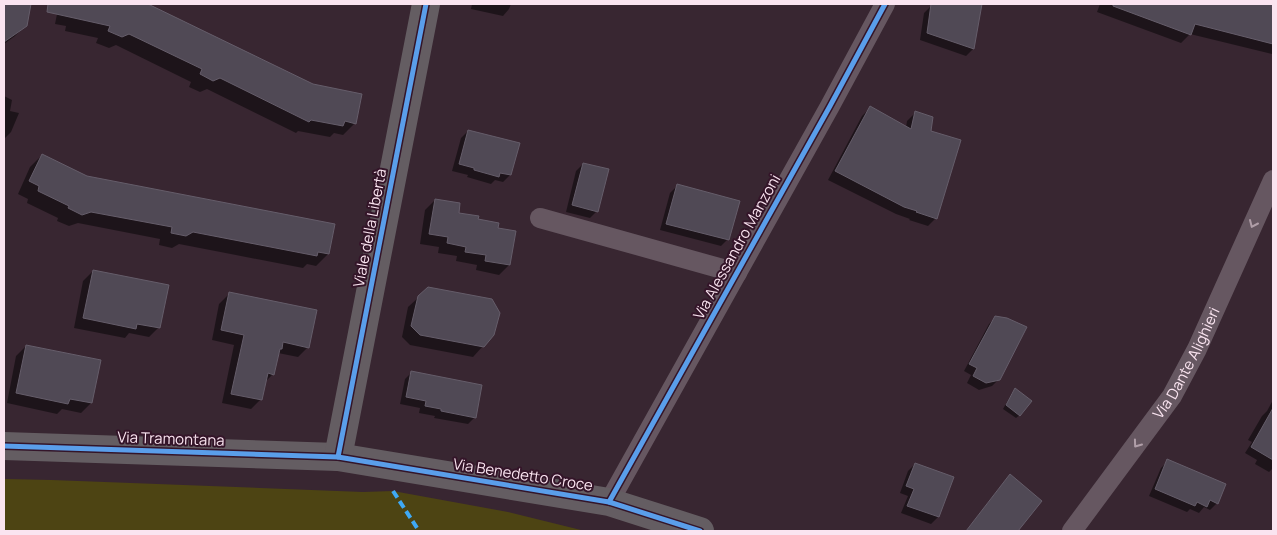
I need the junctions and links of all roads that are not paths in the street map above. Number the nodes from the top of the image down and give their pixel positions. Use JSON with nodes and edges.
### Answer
{"nodes":[{"id":1,"x":426,"y":4,"type":"edge"},
{"id":2,"x":885,"y":4,"type":"edge"},
{"id":3,"x":1273,"y":180,"type":"edge"},
{"id":4,"x":540,"y":218,"type":"dead end"},
{"id":5,"x":737,"y":273,"type":"junction"},
{"id":6,"x":4,"y":446,"type":"edge"},
{"id":7,"x":338,"y":457,"type":"junction"},
{"id":8,"x":609,"y":502,"type":"junction"},
{"id":9,"x":700,"y":531,"type":"edge"},
{"id":10,"x":1072,"y":531,"type":"edge"}],
"edges":[{"from":1,"to":7,"type":"street","name":"Viale della Libertà"},
{"from":2,"to":5,"type":"street","name":"Via Alessandro Manzoni"},
{"from":3,"to":10,"type":"street","name":"Via Dante Alighieri","one_way":true},
{"from":4,"to":5,"type":"street"},
{"from":5,"to":8,"type":"street","name":"Via Alessandro Manzoni"},
{"from":6,"to":7,"type":"street","name":"Via Tramontana"},
{"from":7,"to":8,"type":"street","name":"Via Benedetto Croce"},
{"from":8,"to":9,"type":"street","name":"Via Benedetto Croce"}]}
